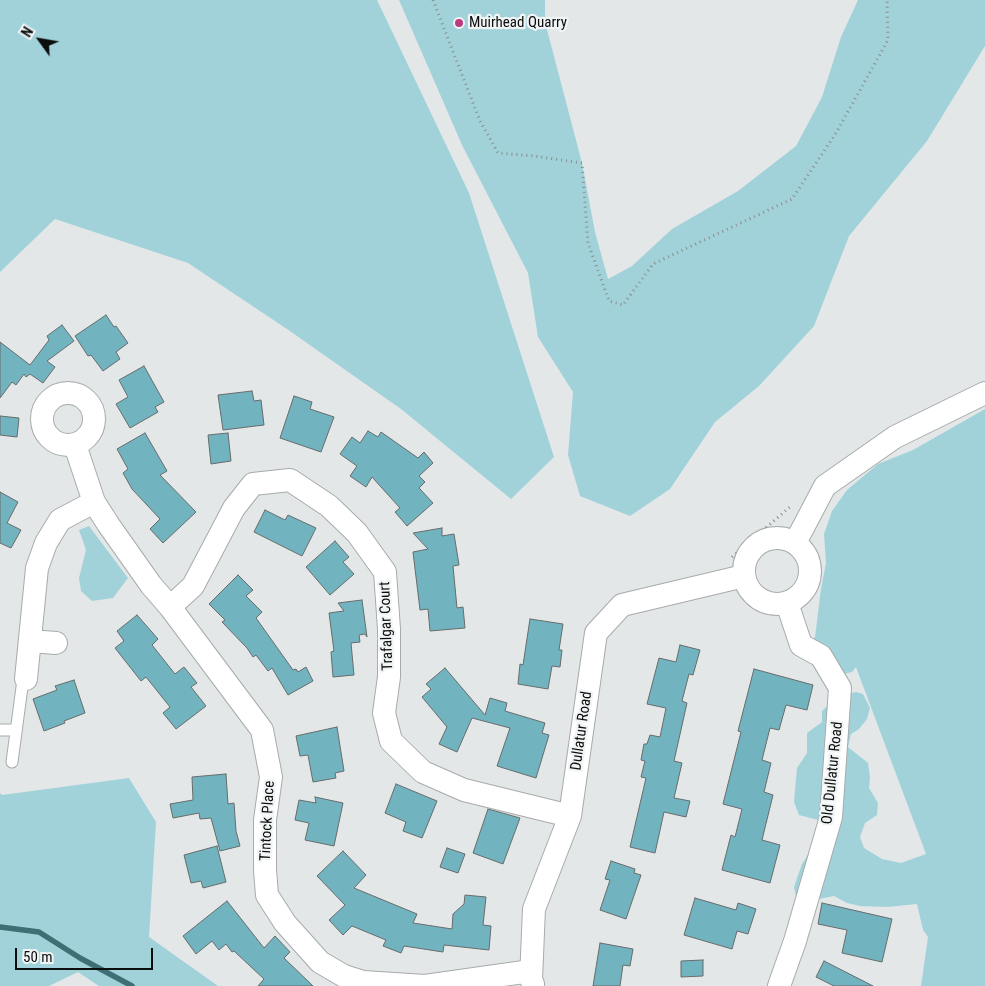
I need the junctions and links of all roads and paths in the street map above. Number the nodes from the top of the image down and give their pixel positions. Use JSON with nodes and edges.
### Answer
{"nodes":[{"id":1,"x":433,"y":0,"type":"edge"},
{"id":2,"x":886,"y":0,"type":"edge"},
{"id":3,"x":985,"y":393,"type":"edge"},
{"id":4,"x":75,"y":445,"type":"dead end"},
{"id":5,"x":94,"y":502,"type":"junction"},
{"id":6,"x":795,"y":543,"type":"junction"},
{"id":7,"x":744,"y":576,"type":"junction"},
{"id":8,"x":787,"y":603,"type":"junction"},
{"id":9,"x":170,"y":607,"type":"junction"},
{"id":10,"x":30,"y":642,"type":"junction"},
{"id":11,"x":56,"y":644,"type":"dead end"},
{"id":12,"x":26,"y":678,"type":"joint"},
{"id":13,"x":0,"y":730,"type":"edge"},
{"id":14,"x":16,"y":730,"type":"junction"},
{"id":15,"x":12,"y":762,"type":"dead end"},
{"id":16,"x":570,"y":816,"type":"junction"},
{"id":17,"x":532,"y":979,"type":"edge"},
{"id":18,"x":779,"y":986,"type":"edge"}],
"edges":[{"from":1,"to":2,"type":"path"},
{"from":3,"to":6,"type":"street"},
{"from":4,"to":5,"type":"street","name":"Tintock Place"},
{"from":5,"to":9,"type":"street","name":"Tintock Place"},
{"from":5,"to":10,"type":"street"},
{"from":6,"to":7,"type":"street"},
{"from":6,"to":8,"type":"street"},
{"from":7,"to":8,"type":"street"},
{"from":7,"to":16,"type":"street","name":"Dullatur Road"},
{"from":8,"to":18,"type":"street","name":"Old Dullatur Road"},
{"from":9,"to":16,"type":"street","name":"Trafalgar Court"},
{"from":9,"to":17,"type":"street","name":"Tintock Place"},
{"from":10,"to":11,"type":"street"},
{"from":10,"to":12,"type":"street"},
{"from":12,"to":14,"type":"lane"},
{"from":13,"to":14,"type":"lane"},
{"from":14,"to":15,"type":"lane"},
{"from":16,"to":17,"type":"street","name":"Dullatur Road"}]}
